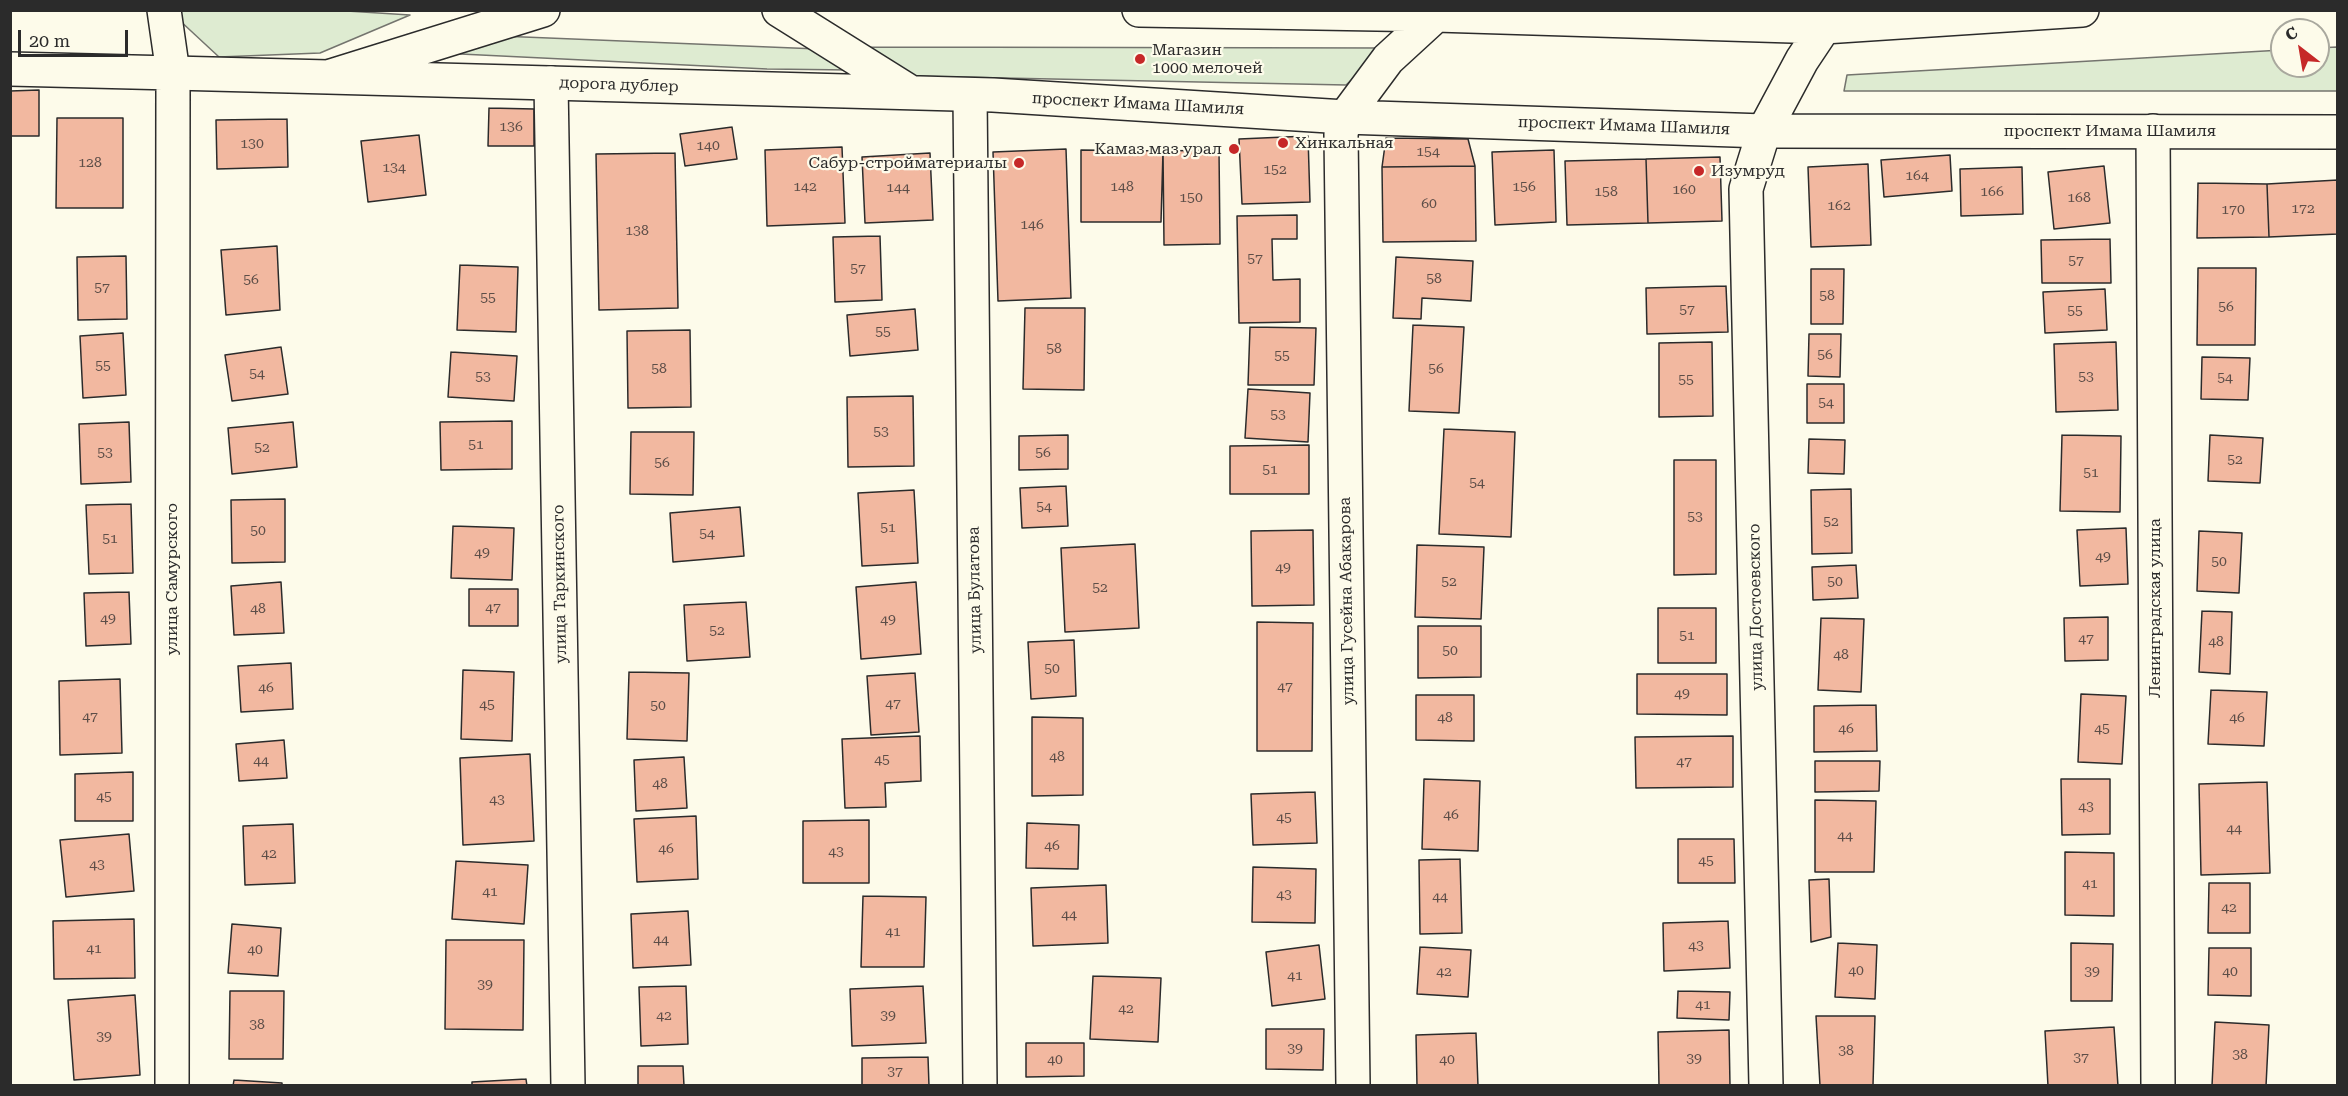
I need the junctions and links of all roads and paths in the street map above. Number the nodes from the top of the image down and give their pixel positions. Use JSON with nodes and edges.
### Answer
{"nodes":[{"id":1,"x":164,"y":10,"type":"edge"},
{"id":2,"x":543,"y":10,"type":"edge"},
{"id":3,"x":779,"y":10,"type":"edge"},
{"id":4,"x":1138,"y":10,"type":"edge"},
{"id":5,"x":2082,"y":10,"type":"edge"},
{"id":6,"x":1436,"y":15,"type":"junction"},
{"id":7,"x":1824,"y":27,"type":"junction"},
{"id":8,"x":10,"y":69,"type":"edge"},
{"id":9,"x":173,"y":73,"type":"junction"},
{"id":10,"x":328,"y":77,"type":"junction"},
{"id":11,"x":551,"y":83,"type":"junction"},
{"id":12,"x":911,"y":93,"type":"junction"},
{"id":13,"x":970,"y":95,"type":"junction"},
{"id":14,"x":1345,"y":117,"type":"junction"},
{"id":15,"x":1764,"y":131,"type":"junction"},
{"id":16,"x":2153,"y":132,"type":"junction"},
{"id":17,"x":2337,"y":132,"type":"edge"},
{"id":18,"x":172,"y":1086,"type":"edge"},
{"id":19,"x":568,"y":1086,"type":"edge"},
{"id":20,"x":980,"y":1086,"type":"edge"},
{"id":21,"x":1353,"y":1086,"type":"edge"},
{"id":22,"x":1767,"y":1086,"type":"edge"},
{"id":23,"x":2158,"y":1086,"type":"edge"}],
"edges":[{"from":1,"to":9,"type":"street","name":"улица Самурского"},
{"from":2,"to":10,"type":"street"},
{"from":3,"to":12,"type":"street"},
{"from":4,"to":6,"type":"street"},
{"from":5,"to":7,"type":"street"},
{"from":6,"to":7,"type":"street"},
{"from":6,"to":14,"type":"street"},
{"from":7,"to":15,"type":"street","name":"улица Достоевского"},
{"from":8,"to":9,"type":"street","name":"дорога дублер"},
{"from":9,"to":10,"type":"street","name":"дорога дублер"},
{"from":9,"to":18,"type":"street","name":"улица Самурского"},
{"from":10,"to":11,"type":"street","name":"дорога дублер"},
{"from":11,"to":12,"type":"street","name":"дорога дублер"},
{"from":11,"to":19,"type":"street","name":"улица Таркинского"},
{"from":12,"to":13,"type":"street","name":"проспект Имама Шамиля"},
{"from":13,"to":14,"type":"street","name":"проспект Имама Шамиля"},
{"from":13,"to":20,"type":"street","name":"улица Булатова"},
{"from":14,"to":15,"type":"street","name":"проспект Имама Шамиля"},
{"from":14,"to":21,"type":"street","name":"улица Гусейна Абакарова"},
{"from":15,"to":16,"type":"street","name":"проспект Имама Шамиля"},
{"from":15,"to":22,"type":"street","name":"улица Достоевского"},
{"from":16,"to":17,"type":"street","name":"проспект Имама Шамиля"},
{"from":16,"to":23,"type":"street","name":"Ленинградская улица"}]}
